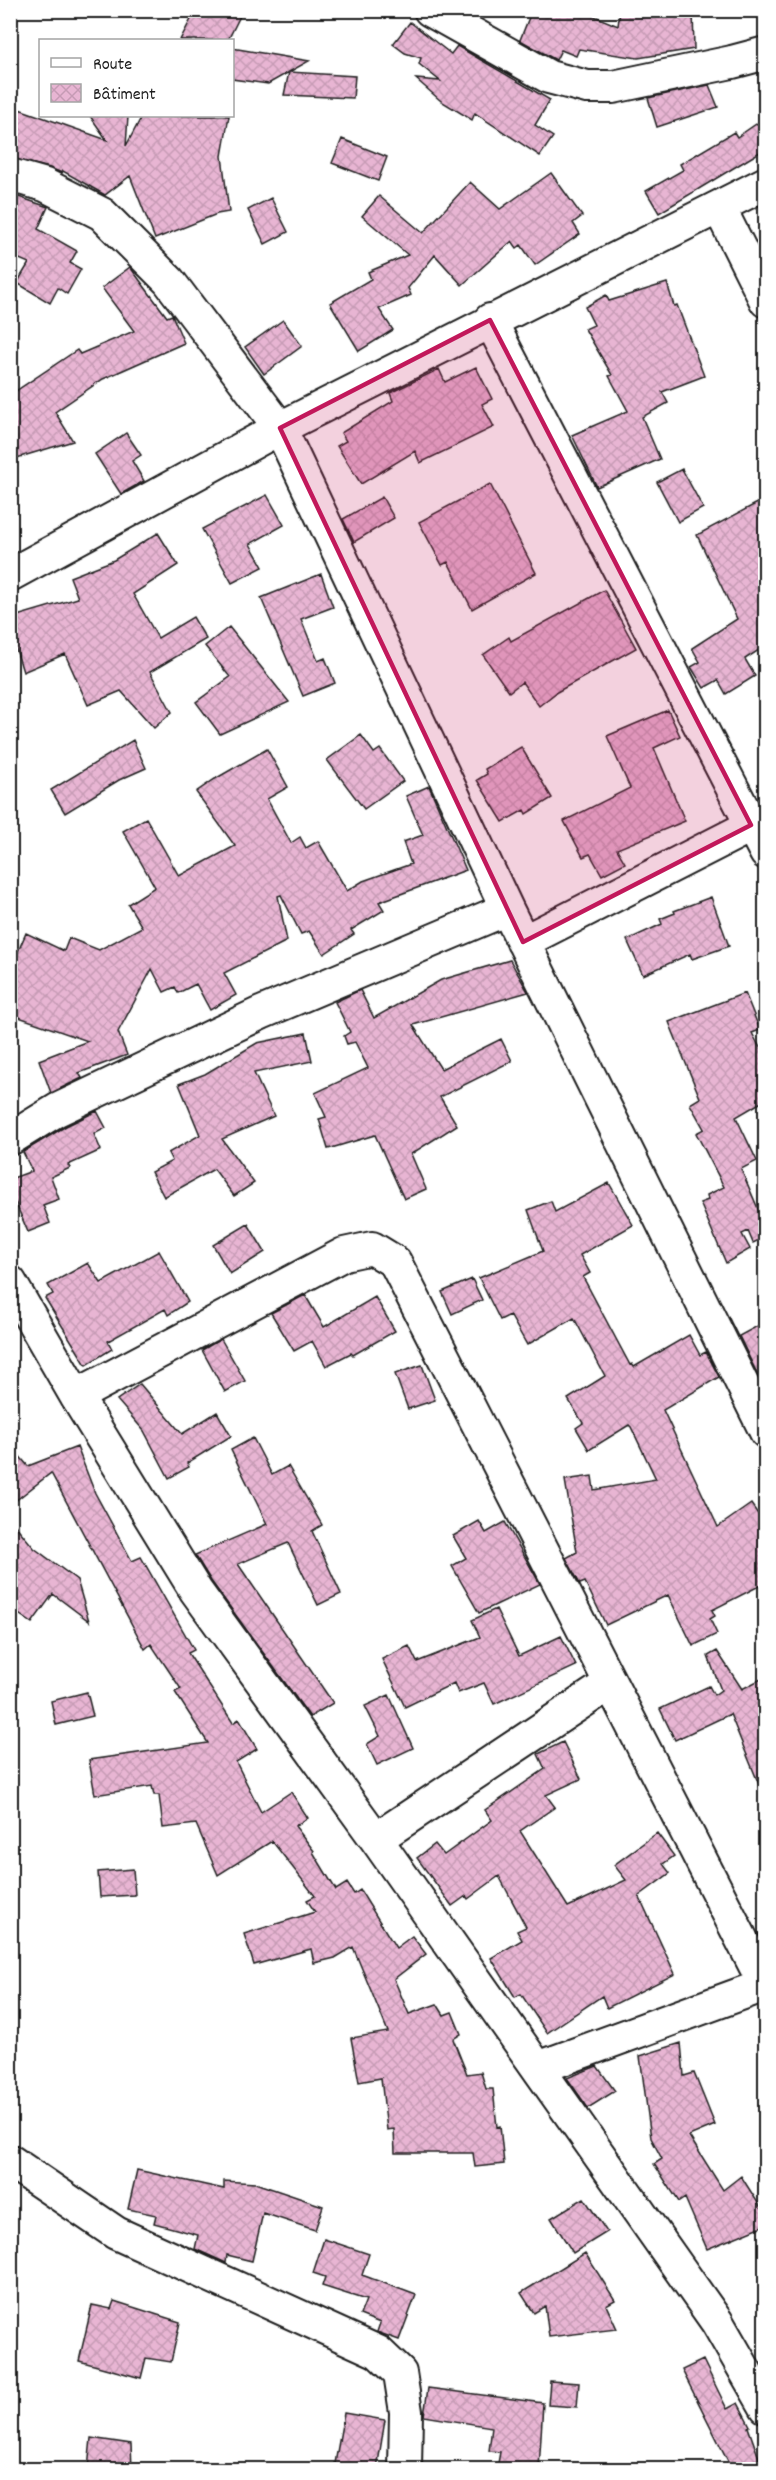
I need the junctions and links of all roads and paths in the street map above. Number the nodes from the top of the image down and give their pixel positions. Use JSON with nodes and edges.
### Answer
{"nodes":[{"id":1,"x":430,"y":10,"type":"edge"},
{"id":2,"x":765,"y":53,"type":"edge"},
{"id":3,"x":10,"y":175,"type":"edge"},
{"id":4,"x":765,"y":183,"type":"edge"},
{"id":5,"x":719,"y":207,"type":"junction"},
{"id":6,"x":765,"y":301,"type":"edge"},
{"id":7,"x":490,"y":320,"type":"junction"},
{"id":8,"x":280,"y":428,"type":"junction"},
{"id":9,"x":10,"y":575,"type":"edge"},
{"id":10,"x":758,"y":822,"type":"edge"},
{"id":11,"x":765,"y":853,"type":"edge"},
{"id":12,"x":507,"y":909,"type":"junction"},
{"id":13,"x":523,"y":942,"type":"junction"},
{"id":14,"x":10,"y":1139,"type":"edge"},
{"id":15,"x":10,"y":1282,"type":"edge"},
{"id":16,"x":76,"y":1396,"type":"junction"},
{"id":17,"x":765,"y":1432,"type":"edge"},
{"id":18,"x":609,"y":1684,"type":"junction"},
{"id":19,"x":376,"y":1839,"type":"junction"},
{"id":20,"x":765,"y":1986,"type":"edge"},
{"id":21,"x":538,"y":2068,"type":"junction"},
{"id":22,"x":10,"y":2161,"type":"edge"},
{"id":23,"x":765,"y":2407,"type":"edge"},
{"id":24,"x":405,"y":2469,"type":"edge"}],
"edges":[{"from":1,"to":2,"type":"street"},
{"from":3,"to":8,"type":"street"},
{"from":4,"to":5,"type":"street"},
{"from":5,"to":6,"type":"street"},
{"from":5,"to":7,"type":"street"},
{"from":7,"to":8,"type":"street"},
{"from":7,"to":10,"type":"street"},
{"from":8,"to":9,"type":"street"},
{"from":8,"to":12,"type":"street"},
{"from":10,"to":11,"type":"street"},
{"from":10,"to":13,"type":"street"},
{"from":12,"to":13,"type":"street"},
{"from":12,"to":14,"type":"street"},
{"from":13,"to":17,"type":"street"},
{"from":15,"to":16,"type":"street"},
{"from":16,"to":18,"type":"street"},
{"from":16,"to":19,"type":"street"},
{"from":18,"to":19,"type":"street"},
{"from":18,"to":20,"type":"street"},
{"from":19,"to":21,"type":"street"},
{"from":20,"to":21,"type":"street"},
{"from":21,"to":23,"type":"street"},
{"from":22,"to":24,"type":"street"}]}
